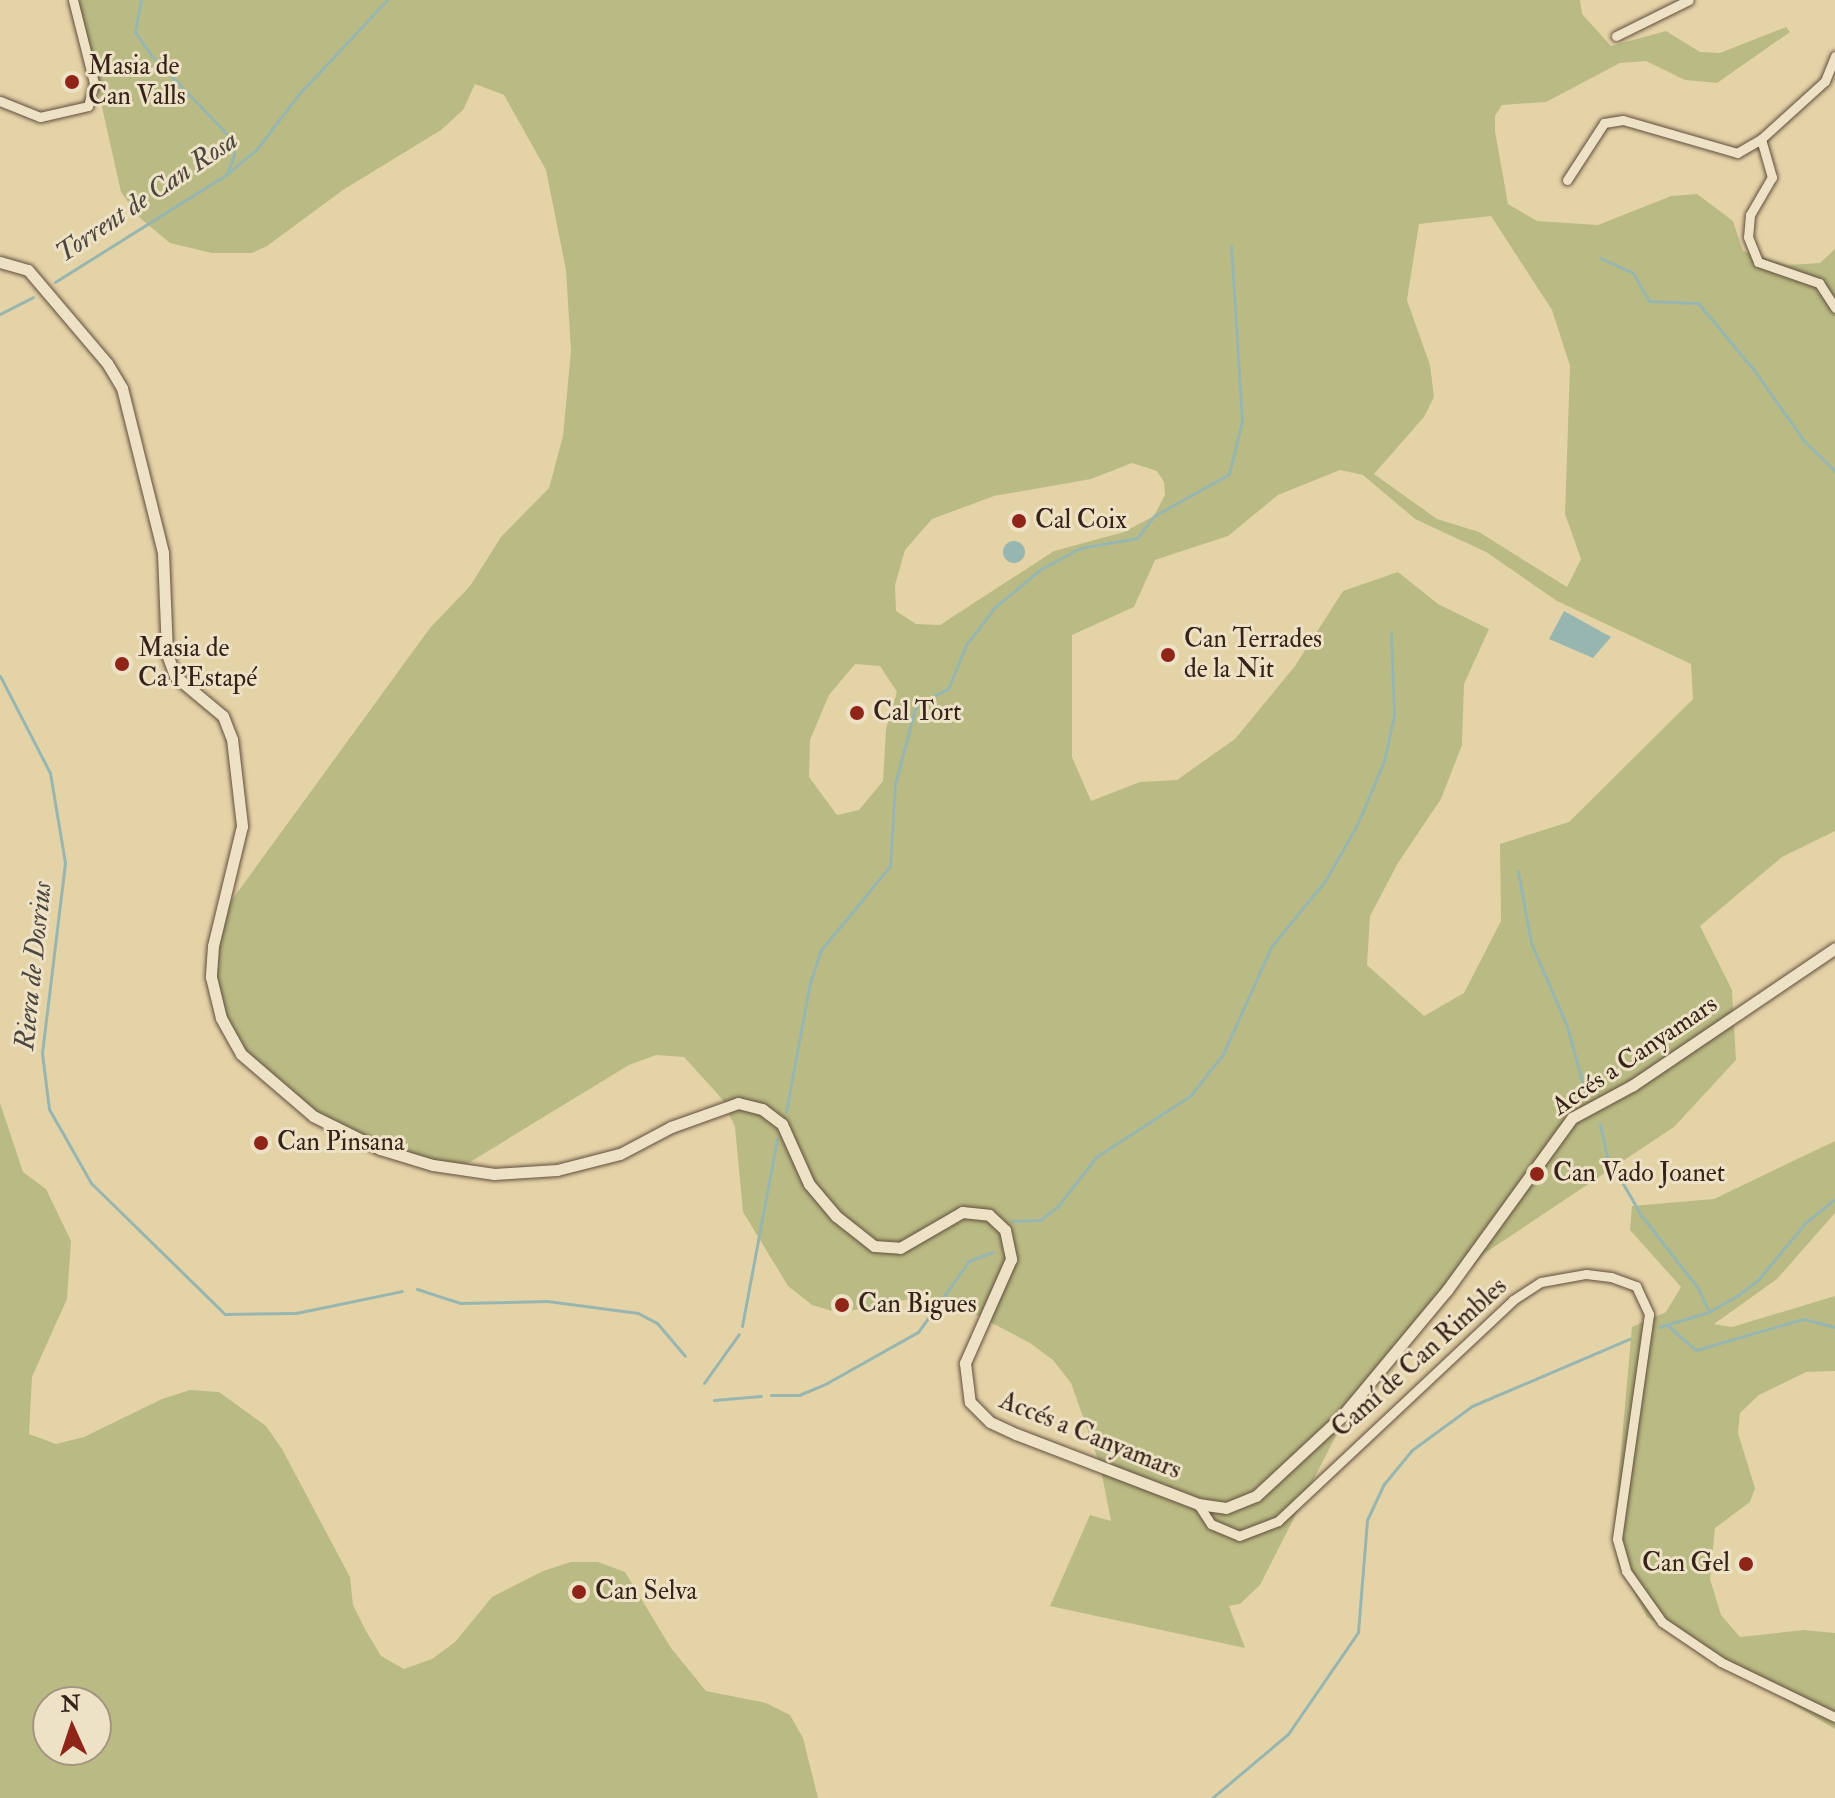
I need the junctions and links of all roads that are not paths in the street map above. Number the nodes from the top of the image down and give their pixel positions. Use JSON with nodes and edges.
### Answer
{"nodes":[{"id":1,"x":73,"y":0,"type":"edge"},
{"id":2,"x":1689,"y":0,"type":"edge"},
{"id":3,"x":1616,"y":36,"type":"dead end"},
{"id":4,"x":1835,"y":56,"type":"edge"},
{"id":5,"x":0,"y":101,"type":"edge"},
{"id":6,"x":1761,"y":139,"type":"junction"},
{"id":7,"x":1567,"y":180,"type":"dead end"},
{"id":8,"x":0,"y":262,"type":"edge"},
{"id":9,"x":1835,"y":308,"type":"edge"},
{"id":10,"x":1835,"y":948,"type":"edge"},
{"id":11,"x":1198,"y":1504,"type":"junction"},
{"id":12,"x":1835,"y":1717,"type":"edge"}],
"edges":[{"from":1,"to":5,"type":"street"},
{"from":2,"to":3,"type":"street"},
{"from":4,"to":6,"type":"street"},
{"from":6,"to":7,"type":"street"},
{"from":6,"to":9,"type":"street"},
{"from":8,"to":11,"type":"street","name":"Accés a Canyamars"},
{"from":10,"to":11,"type":"street","name":"Accés a Canyamars"},
{"from":11,"to":12,"type":"street","name":"Camí de Can Rimbles"}]}
